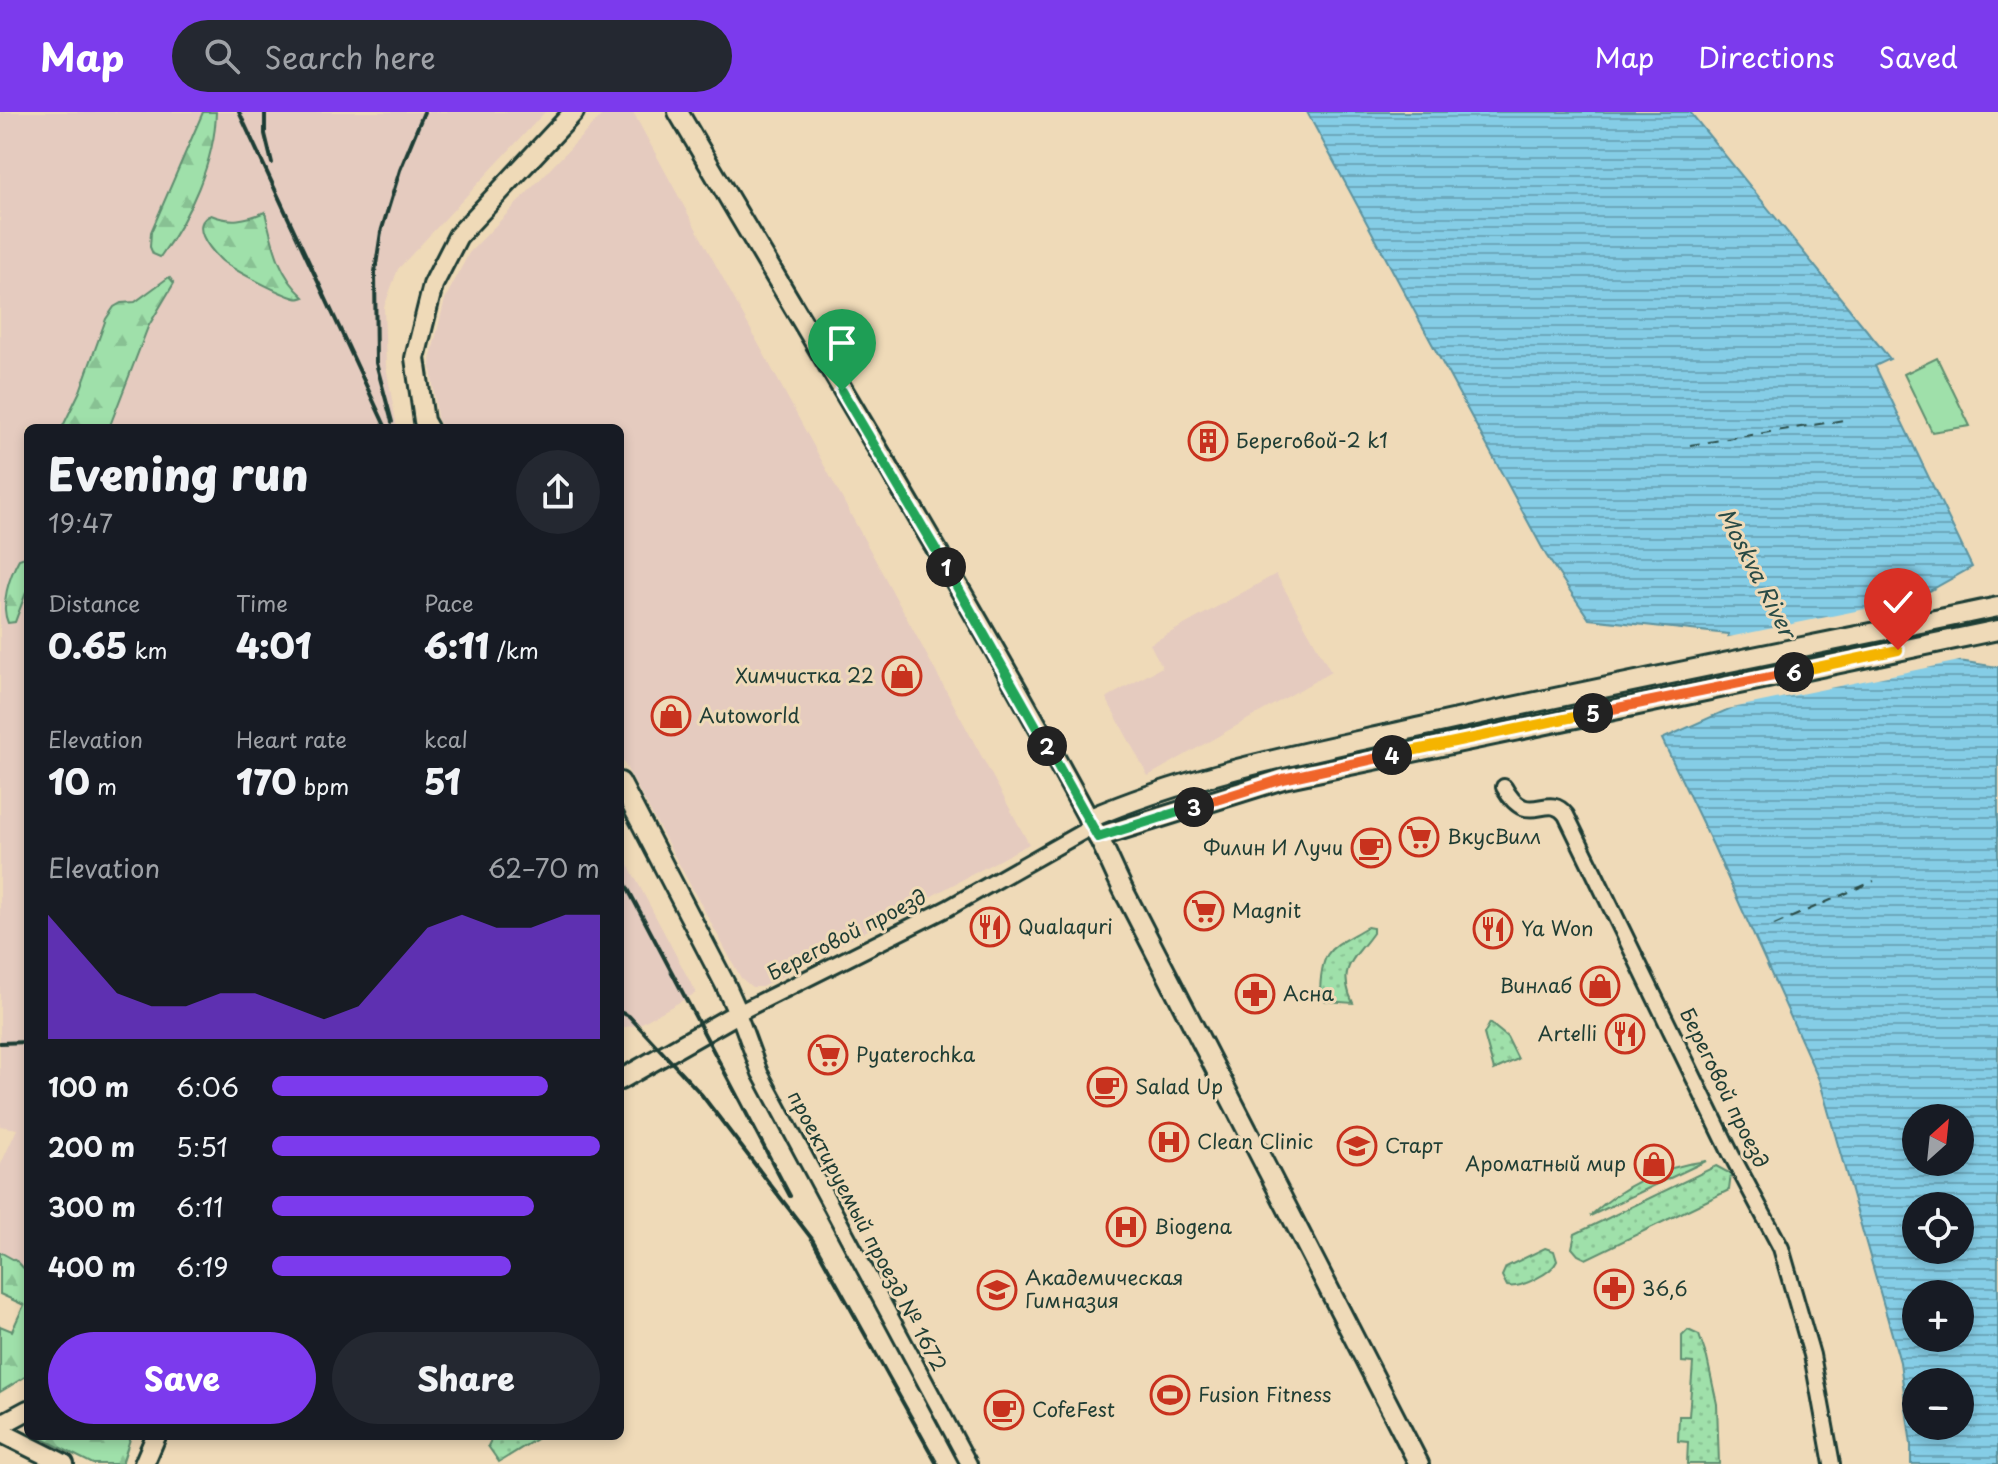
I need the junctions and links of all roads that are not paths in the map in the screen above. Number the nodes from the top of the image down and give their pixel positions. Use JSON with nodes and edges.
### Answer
{"nodes":[{"id":1,"x":574,"y":112,"type":"edge"},
{"id":2,"x":678,"y":112,"type":"edge"},
{"id":3,"x":426,"y":424,"type":"edge"},
{"id":4,"x":1998,"y":607,"type":"edge"},
{"id":5,"x":1998,"y":630,"type":"edge"},
{"id":6,"x":1504,"y":787,"type":"dead end"},
{"id":7,"x":624,"y":790,"type":"edge"},
{"id":8,"x":1093,"y":827,"type":"junction"},
{"id":9,"x":738,"y":1013,"type":"junction"},
{"id":10,"x":624,"y":1078,"type":"edge"},
{"id":11,"x":24,"y":1412,"type":"edge"},
{"id":12,"x":0,"y":1425,"type":"edge"},
{"id":13,"x":0,"y":1432,"type":"edge"},
{"id":14,"x":154,"y":1440,"type":"edge"},
{"id":15,"x":64,"y":1464,"type":"edge"},
{"id":16,"x":144,"y":1464,"type":"edge"},
{"id":17,"x":969,"y":1464,"type":"edge"},
{"id":18,"x":1419,"y":1464,"type":"edge"},
{"id":19,"x":1832,"y":1464,"type":"edge"}],
"edges":[{"from":1,"to":3,"type":"street"},
{"from":2,"to":8,"type":"street"},
{"from":4,"to":8,"type":"street"},
{"from":5,"to":8,"type":"street"},
{"from":6,"to":19,"type":"street","name":"Береговой проезд"},
{"from":7,"to":9,"type":"street"},
{"from":8,"to":9,"type":"street","name":"Береговой проезд"},
{"from":8,"to":18,"type":"street"},
{"from":9,"to":10,"type":"street","name":"Береговой проезд"},
{"from":9,"to":17,"type":"street","name":"проектируемый проезд № 1672"},
{"from":11,"to":12,"type":"street"},
{"from":13,"to":15,"type":"street"},
{"from":14,"to":16,"type":"street"}]}
